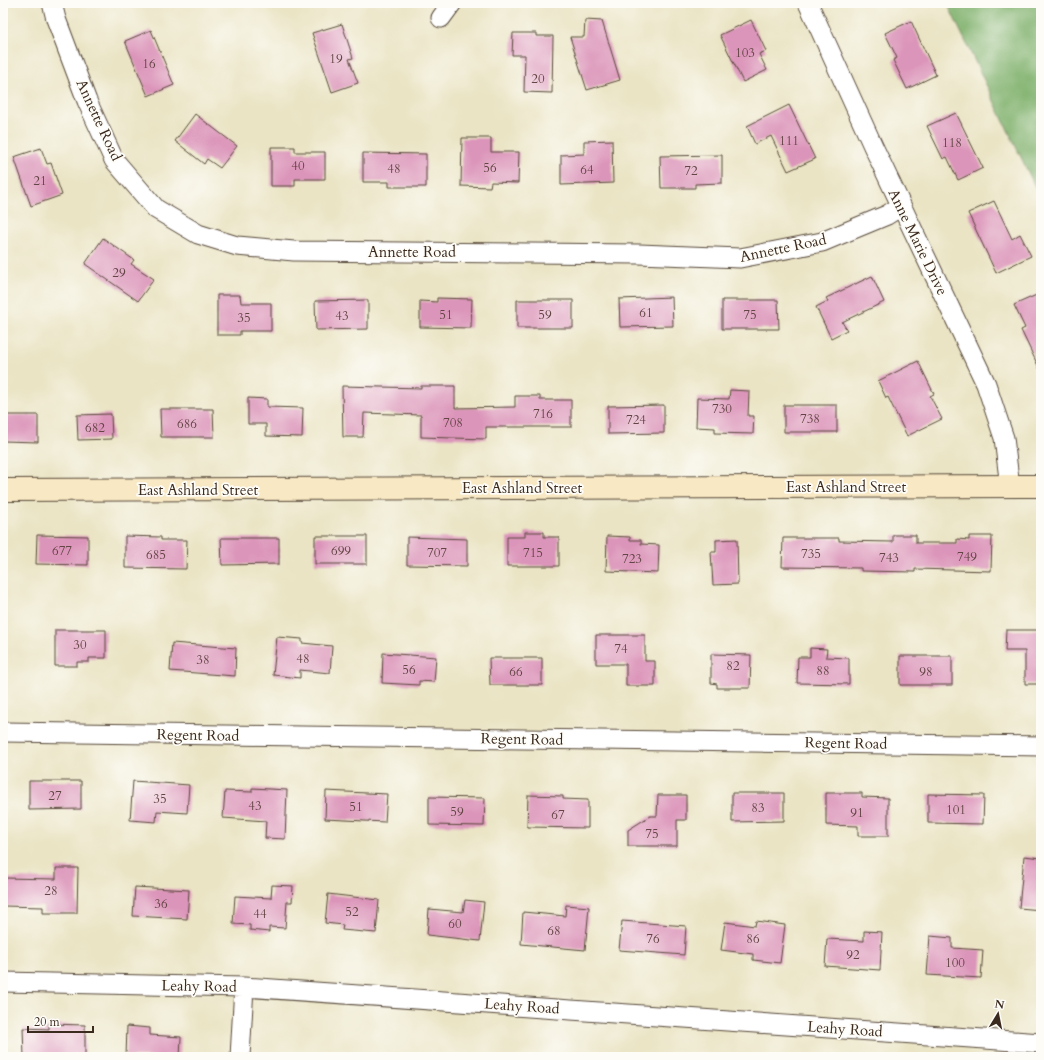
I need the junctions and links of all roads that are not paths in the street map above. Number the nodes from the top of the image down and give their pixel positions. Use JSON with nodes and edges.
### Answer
{"nodes":[{"id":1,"x":52,"y":3,"type":"edge"},
{"id":2,"x":808,"y":3,"type":"edge"},
{"id":3,"x":901,"y":206,"type":"junction"},
{"id":4,"x":1041,"y":486,"type":"edge"},
{"id":5,"x":1010,"y":487,"type":"junction"},
{"id":6,"x":3,"y":490,"type":"edge"},
{"id":7,"x":3,"y":732,"type":"edge"},
{"id":8,"x":1041,"y":746,"type":"edge"},
{"id":9,"x":3,"y":982,"type":"edge"},
{"id":10,"x":244,"y":987,"type":"junction"},
{"id":11,"x":1041,"y":1043,"type":"edge"},
{"id":12,"x":240,"y":1057,"type":"edge"}],
"edges":[{"from":1,"to":3,"type":"street","name":"Annette Road"},
{"from":2,"to":3,"type":"street","name":"Anne Marie Drive"},
{"from":3,"to":5,"type":"street","name":"Anne Marie Drive"},
{"from":4,"to":5,"type":"main road","name":"East Ashland Street"},
{"from":5,"to":6,"type":"main road","name":"East Ashland Street"},
{"from":7,"to":8,"type":"street","name":"Regent Road"},
{"from":9,"to":10,"type":"street","name":"Leahy Road"},
{"from":10,"to":11,"type":"street","name":"Leahy Road"},
{"from":10,"to":12,"type":"street"}]}
